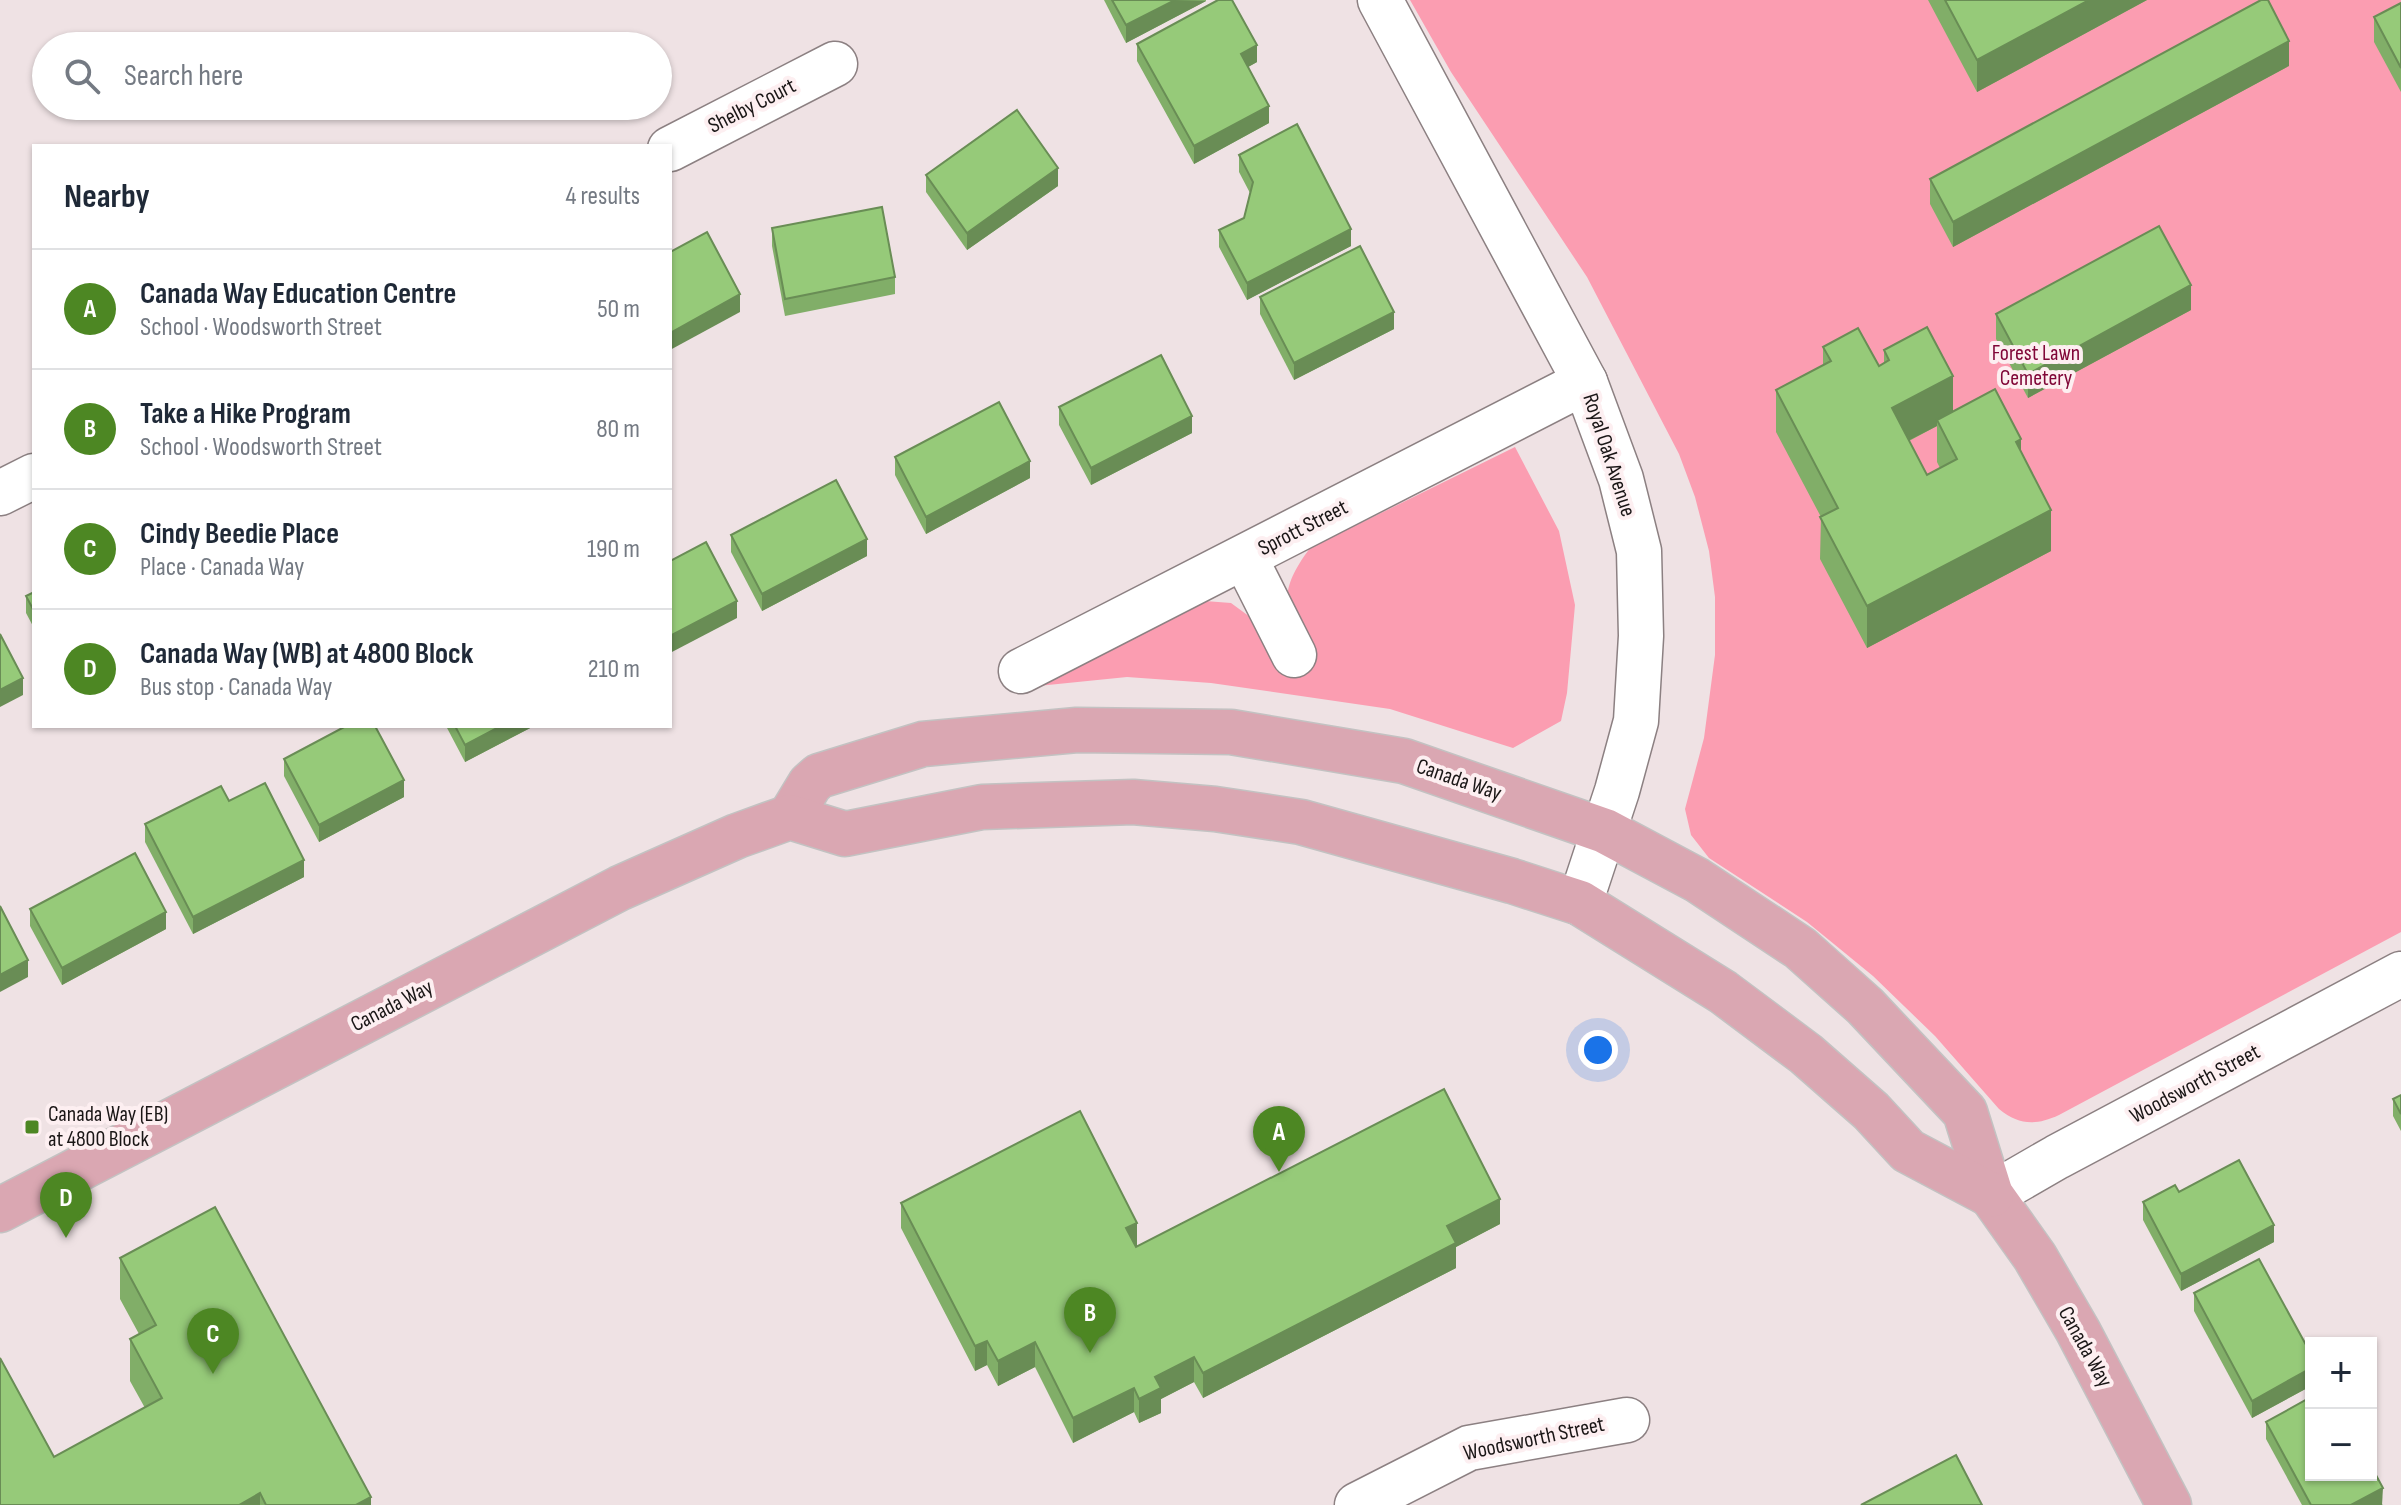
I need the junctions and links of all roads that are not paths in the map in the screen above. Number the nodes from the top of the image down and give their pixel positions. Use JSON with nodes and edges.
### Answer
{"nodes":[{"id":1,"x":1380,"y":0,"type":"edge"},
{"id":2,"x":835,"y":64,"type":"dead end"},
{"id":3,"x":672,"y":148,"type":"edge"},
{"id":4,"x":1585,"y":382,"type":"junction"},
{"id":5,"x":32,"y":477,"type":"edge"},
{"id":6,"x":0,"y":493,"type":"edge"},
{"id":7,"x":1245,"y":558,"type":"junction"},
{"id":8,"x":1294,"y":655,"type":"dead end"},
{"id":9,"x":1021,"y":671,"type":"dead end"},
{"id":10,"x":790,"y":817,"type":"junction"},
{"id":11,"x":1605,"y":831,"type":"junction"},
{"id":12,"x":1580,"y":903,"type":"junction"},
{"id":13,"x":2401,"y":974,"type":"edge"},
{"id":14,"x":1991,"y":1195,"type":"junction"},
{"id":15,"x":0,"y":1210,"type":"edge"},
{"id":16,"x":1627,"y":1420,"type":"dead end"},
{"id":17,"x":1357,"y":1505,"type":"edge"},
{"id":18,"x":2169,"y":1505,"type":"edge"}],
"edges":[{"from":1,"to":4,"type":"street","name":"Royal Oak Avenue"},
{"from":2,"to":3,"type":"street","name":"Shelby Court"},
{"from":4,"to":7,"type":"street","name":"Sprott Street"},
{"from":4,"to":11,"type":"street","name":"Royal Oak Avenue"},
{"from":5,"to":6,"type":"street"},
{"from":7,"to":8,"type":"street"},
{"from":7,"to":9,"type":"street","name":"Sprott Street"},
{"from":10,"to":11,"type":"main road","name":"Canada Way"},
{"from":10,"to":12,"type":"main road","name":"Canada Way"},
{"from":10,"to":15,"type":"main road","name":"Canada Way"},
{"from":11,"to":12,"type":"street","name":"Royal Oak Avenue"},
{"from":11,"to":14,"type":"main road","name":"Canada Way"},
{"from":12,"to":14,"type":"main road","name":"Canada Way"},
{"from":13,"to":14,"type":"street","name":"Woodsworth Street"},
{"from":14,"to":18,"type":"main road","name":"Canada Way"},
{"from":16,"to":17,"type":"street","name":"Woodsworth Street"}]}
